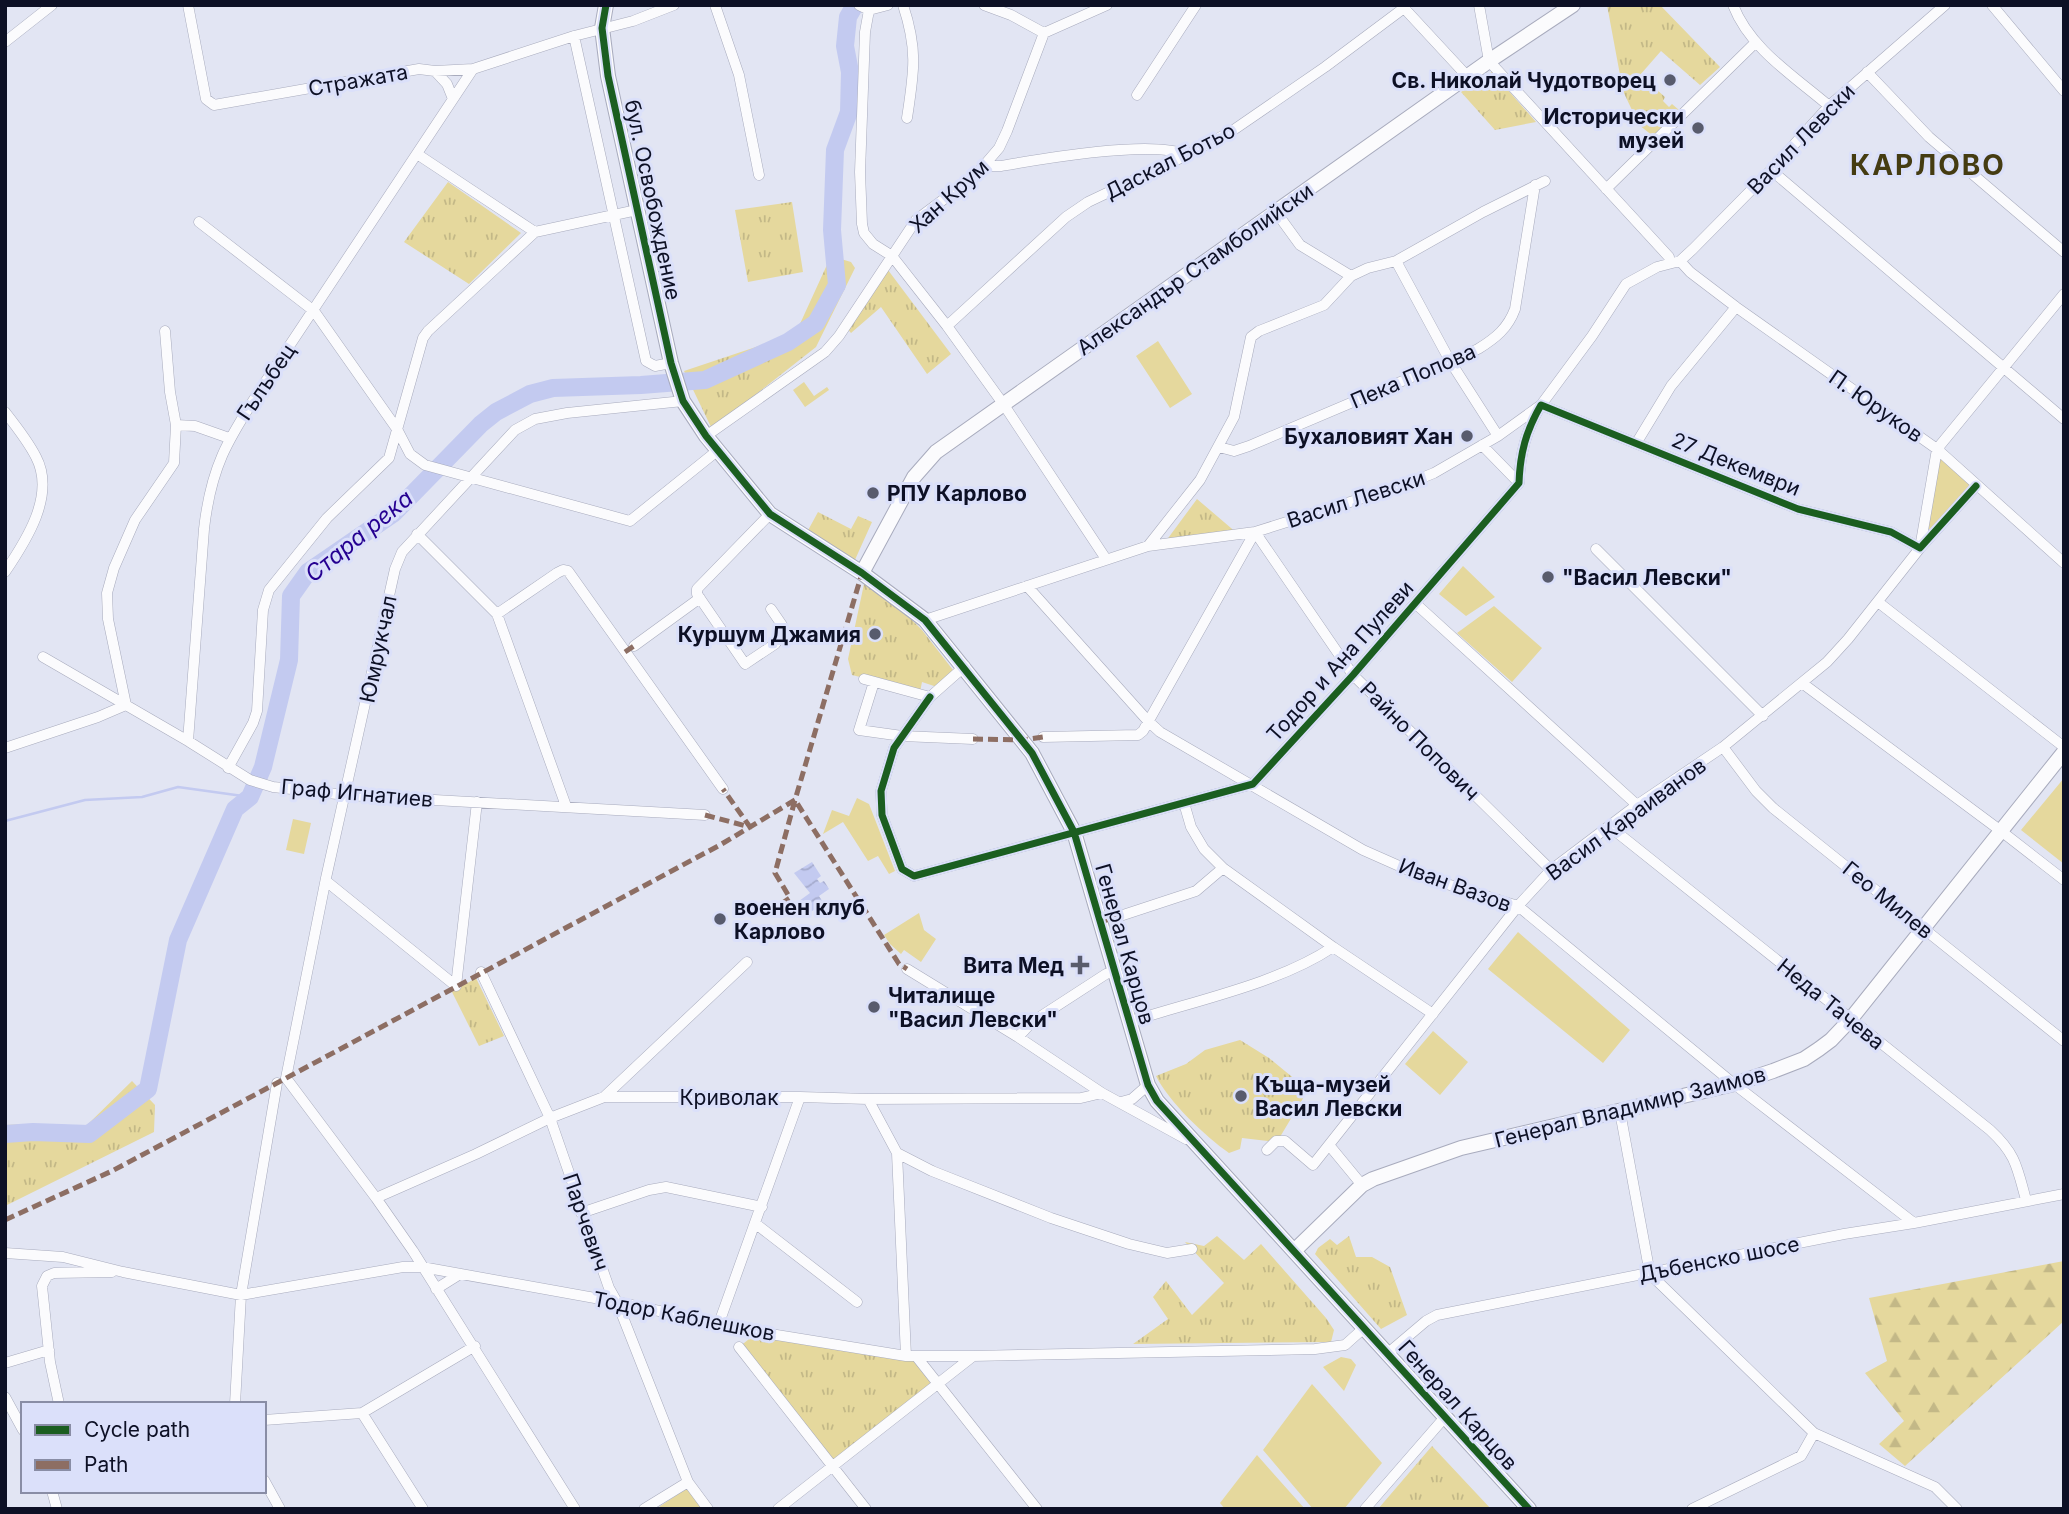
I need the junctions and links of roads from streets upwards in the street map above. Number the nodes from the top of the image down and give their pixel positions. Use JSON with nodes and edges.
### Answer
{"nodes":[{"id":1,"x":52,"y":5,"type":"edge"},
{"id":2,"x":188,"y":5,"type":"edge"},
{"id":3,"x":606,"y":5,"type":"edge"},
{"id":4,"x":674,"y":5,"type":"edge"},
{"id":5,"x":715,"y":5,"type":"edge"},
{"id":6,"x":888,"y":5,"type":"edge"},
{"id":7,"x":903,"y":5,"type":"edge"},
{"id":8,"x":984,"y":5,"type":"edge"},
{"id":9,"x":1107,"y":5,"type":"edge"},
{"id":10,"x":1196,"y":5,"type":"edge"},
{"id":11,"x":1479,"y":5,"type":"edge"},
{"id":12,"x":1573,"y":5,"type":"edge"},
{"id":13,"x":1733,"y":5,"type":"edge"},
{"id":14,"x":1945,"y":5,"type":"edge"},
{"id":15,"x":1992,"y":5,"type":"edge"},
{"id":16,"x":864,"y":7,"type":"edge"},
{"id":17,"x":1405,"y":7,"type":"edge"},
{"id":18,"x":602,"y":28,"type":"junction"},
{"id":19,"x":1044,"y":33,"type":"junction"},
{"id":20,"x":574,"y":36,"type":"junction"},
{"id":21,"x":5,"y":42,"type":"edge"},
{"id":22,"x":1755,"y":43,"type":"junction"},
{"id":23,"x":1489,"y":61,"type":"junction"},
{"id":24,"x":472,"y":69,"type":"junction"},
{"id":25,"x":435,"y":71,"type":"junction"},
{"id":26,"x":1867,"y":72,"type":"junction"},
{"id":27,"x":1467,"y":76,"type":"junction"},
{"id":28,"x":2064,"y":91,"type":"edge"},
{"id":29,"x":1137,"y":95,"type":"dead end"},
{"id":30,"x":453,"y":99,"type":"junction"},
{"id":31,"x":1829,"y":106,"type":"junction"},
{"id":32,"x":906,"y":118,"type":"dead end"},
{"id":33,"x":417,"y":154,"type":"junction"},
{"id":34,"x":1187,"y":155,"type":"junction"},
{"id":35,"x":985,"y":166,"type":"junction"},
{"id":36,"x":1771,"y":170,"type":"junction"},
{"id":37,"x":759,"y":175,"type":"dead end"},
{"id":38,"x":1606,"y":189,"type":"junction"},
{"id":39,"x":637,"y":210,"type":"junction"},
{"id":40,"x":1276,"y":212,"type":"junction"},
{"id":41,"x":613,"y":214,"type":"junction"},
{"id":42,"x":199,"y":222,"type":"dead end"},
{"id":43,"x":535,"y":232,"type":"junction"},
{"id":44,"x":2064,"y":252,"type":"edge"},
{"id":45,"x":891,"y":256,"type":"junction"},
{"id":46,"x":1675,"y":259,"type":"junction"},
{"id":47,"x":1396,"y":261,"type":"junction"},
{"id":48,"x":1351,"y":276,"type":"junction"},
{"id":49,"x":2064,"y":294,"type":"edge"},
{"id":50,"x":1736,"y":307,"type":"junction"},
{"id":51,"x":314,"y":311,"type":"junction"},
{"id":52,"x":947,"y":326,"type":"junction"},
{"id":53,"x":165,"y":331,"type":"dead end"},
{"id":54,"x":1450,"y":361,"type":"junction"},
{"id":55,"x":671,"y":363,"type":"junction"},
{"id":56,"x":2003,"y":368,"type":"junction"},
{"id":57,"x":683,"y":401,"type":"junction"},
{"id":58,"x":1004,"y":405,"type":"junction"},
{"id":59,"x":1541,"y":405,"type":"junction"},
{"id":60,"x":5,"y":412,"type":"edge"},
{"id":61,"x":2064,"y":419,"type":"edge"},
{"id":62,"x":176,"y":425,"type":"junction"},
{"id":63,"x":18,"y":429,"type":"junction"},
{"id":64,"x":397,"y":429,"type":"junction"},
{"id":65,"x":5,"y":432,"type":"edge"},
{"id":66,"x":706,"y":436,"type":"junction"},
{"id":67,"x":1499,"y":436,"type":"junction"},
{"id":68,"x":229,"y":438,"type":"junction"},
{"id":69,"x":1637,"y":442,"type":"junction"},
{"id":70,"x":1482,"y":445,"type":"junction"},
{"id":71,"x":1219,"y":447,"type":"junction"},
{"id":72,"x":1937,"y":449,"type":"junction"},
{"id":73,"x":718,"y":451,"type":"junction"},
{"id":74,"x":471,"y":476,"type":"junction"},
{"id":75,"x":1519,"y":483,"type":"junction"},
{"id":76,"x":1976,"y":486,"type":"junction"},
{"id":77,"x":770,"y":514,"type":"junction"},
{"id":78,"x":1255,"y":532,"type":"junction"},
{"id":79,"x":417,"y":534,"type":"junction"},
{"id":80,"x":1148,"y":546,"type":"junction"},
{"id":81,"x":1920,"y":548,"type":"junction"},
{"id":82,"x":1596,"y":549,"type":"dead end"},
{"id":83,"x":1106,"y":559,"type":"junction"},
{"id":84,"x":2064,"y":562,"type":"edge"},
{"id":85,"x":5,"y":572,"type":"edge"},
{"id":86,"x":862,"y":573,"type":"junction"},
{"id":87,"x":1027,"y":586,"type":"junction"},
{"id":88,"x":700,"y":598,"type":"junction"},
{"id":89,"x":1878,"y":602,"type":"junction"},
{"id":90,"x":1416,"y":604,"type":"junction"},
{"id":91,"x":771,"y":608,"type":"dead end"},
{"id":92,"x":497,"y":614,"type":"junction"},
{"id":93,"x":925,"y":620,"type":"junction"},
{"id":94,"x":634,"y":646,"type":"dead end"},
{"id":95,"x":43,"y":657,"type":"dead end"},
{"id":96,"x":965,"y":666,"type":"junction"},
{"id":97,"x":1353,"y":676,"type":"junction"},
{"id":98,"x":1802,"y":682,"type":"junction"},
{"id":99,"x":930,"y":697,"type":"junction"},
{"id":100,"x":126,"y":705,"type":"junction"},
{"id":101,"x":1763,"y":716,"type":"junction"},
{"id":102,"x":1148,"y":721,"type":"junction"},
{"id":103,"x":902,"y":736,"type":"junction"},
{"id":104,"x":1043,"y":737,"type":"dead end"},
{"id":105,"x":973,"y":739,"type":"dead end"},
{"id":106,"x":188,"y":741,"type":"junction"},
{"id":107,"x":1723,"y":747,"type":"junction"},
{"id":108,"x":5,"y":748,"type":"edge"},
{"id":109,"x":2064,"y":750,"type":"edge"},
{"id":110,"x":228,"y":768,"type":"junction"},
{"id":111,"x":1253,"y":784,"type":"junction"},
{"id":112,"x":723,"y":789,"type":"dead end"},
{"id":113,"x":346,"y":795,"type":"junction"},
{"id":114,"x":477,"y":802,"type":"junction"},
{"id":115,"x":1184,"y":803,"type":"junction"},
{"id":116,"x":1637,"y":805,"type":"junction"},
{"id":117,"x":566,"y":806,"type":"junction"},
{"id":118,"x":705,"y":815,"type":"dead end"},
{"id":119,"x":1609,"y":826,"type":"junction"},
{"id":120,"x":2001,"y":831,"type":"junction"},
{"id":121,"x":1074,"y":832,"type":"junction"},
{"id":122,"x":1223,"y":868,"type":"junction"},
{"id":123,"x":1551,"y":870,"type":"junction"},
{"id":124,"x":2064,"y":880,"type":"edge"},
{"id":125,"x":326,"y":881,"type":"junction"},
{"id":126,"x":1518,"y":906,"type":"junction"},
{"id":127,"x":1117,"y":917,"type":"dead end"},
{"id":128,"x":1923,"y":929,"type":"junction"},
{"id":129,"x":1333,"y":947,"type":"junction"},
{"id":130,"x":747,"y":962,"type":"dead end"},
{"id":131,"x":906,"y":969,"type":"dead end"},
{"id":132,"x":1115,"y":971,"type":"junction"},
{"id":133,"x":481,"y":972,"type":"dead end"},
{"id":134,"x":1433,"y":1014,"type":"junction"},
{"id":135,"x":1850,"y":1020,"type":"junction"},
{"id":136,"x":1129,"y":1022,"type":"junction"},
{"id":137,"x":1018,"y":1037,"type":"junction"},
{"id":138,"x":2064,"y":1041,"type":"edge"},
{"id":139,"x":281,"y":1081,"type":"junction"},
{"id":140,"x":1734,"y":1084,"type":"junction"},
{"id":141,"x":1147,"y":1085,"type":"junction"},
{"id":142,"x":1102,"y":1093,"type":"junction"},
{"id":143,"x":604,"y":1097,"type":"junction"},
{"id":144,"x":800,"y":1097,"type":"junction"},
{"id":145,"x":868,"y":1100,"type":"junction"},
{"id":146,"x":1122,"y":1102,"type":"junction"},
{"id":147,"x":1620,"y":1112,"type":"junction"},
{"id":148,"x":550,"y":1118,"type":"junction"},
{"id":149,"x":1196,"y":1144,"type":"junction"},
{"id":150,"x":1329,"y":1145,"type":"junction"},
{"id":151,"x":1266,"y":1150,"type":"dead end"},
{"id":152,"x":897,"y":1153,"type":"junction"},
{"id":153,"x":1362,"y":1185,"type":"junction"},
{"id":154,"x":2064,"y":1194,"type":"edge"},
{"id":155,"x":376,"y":1198,"type":"junction"},
{"id":156,"x":2026,"y":1200,"type":"junction"},
{"id":157,"x":762,"y":1207,"type":"junction"},
{"id":158,"x":581,"y":1213,"type":"junction"},
{"id":159,"x":1914,"y":1223,"type":"junction"},
{"id":160,"x":756,"y":1224,"type":"junction"},
{"id":161,"x":1192,"y":1249,"type":"dead end"},
{"id":162,"x":1294,"y":1251,"type":"junction"},
{"id":163,"x":5,"y":1253,"type":"edge"},
{"id":164,"x":422,"y":1267,"type":"junction"},
{"id":165,"x":122,"y":1272,"type":"junction"},
{"id":166,"x":1650,"y":1273,"type":"junction"},
{"id":167,"x":460,"y":1274,"type":"junction"},
{"id":168,"x":436,"y":1289,"type":"junction"},
{"id":169,"x":241,"y":1295,"type":"junction"},
{"id":170,"x":617,"y":1302,"type":"junction"},
{"id":171,"x":857,"y":1302,"type":"dead end"},
{"id":172,"x":719,"y":1323,"type":"junction"},
{"id":173,"x":1364,"y":1328,"type":"junction"},
{"id":174,"x":475,"y":1346,"type":"junction"},
{"id":175,"x":739,"y":1347,"type":"dead end"},
{"id":176,"x":49,"y":1350,"type":"junction"},
{"id":177,"x":1387,"y":1354,"type":"junction"},
{"id":178,"x":911,"y":1356,"type":"junction"},
{"id":179,"x":973,"y":1356,"type":"junction"},
{"id":180,"x":5,"y":1363,"type":"edge"},
{"id":181,"x":939,"y":1384,"type":"junction"},
{"id":182,"x":5,"y":1396,"type":"edge"},
{"id":183,"x":60,"y":1402,"type":"edge"},
{"id":184,"x":235,"y":1402,"type":"edge"},
{"id":185,"x":362,"y":1413,"type":"junction"},
{"id":186,"x":1445,"y":1417,"type":"junction"},
{"id":187,"x":266,"y":1420,"type":"edge"},
{"id":188,"x":21,"y":1426,"type":"edge"},
{"id":189,"x":1814,"y":1433,"type":"junction"},
{"id":190,"x":833,"y":1466,"type":"junction"},
{"id":191,"x":688,"y":1482,"type":"junction"},
{"id":192,"x":266,"y":1484,"type":"edge"},
{"id":193,"x":280,"y":1509,"type":"edge"},
{"id":194,"x":423,"y":1509,"type":"edge"},
{"id":195,"x":575,"y":1509,"type":"edge"},
{"id":196,"x":644,"y":1509,"type":"edge"},
{"id":197,"x":708,"y":1509,"type":"edge"},
{"id":198,"x":778,"y":1509,"type":"edge"},
{"id":199,"x":866,"y":1509,"type":"edge"},
{"id":200,"x":1037,"y":1509,"type":"edge"},
{"id":201,"x":1365,"y":1509,"type":"edge"},
{"id":202,"x":1530,"y":1509,"type":"edge"},
{"id":203,"x":1692,"y":1509,"type":"edge"},
{"id":204,"x":1958,"y":1509,"type":"edge"}],
"edges":[{"from":1,"to":21,"type":"street"},
{"from":2,"to":25,"type":"street","name":"Стражата"},
{"from":3,"to":18,"type":"street","name":"бул. Освобождение"},
{"from":4,"to":18,"type":"street","name":"Стражата"},
{"from":5,"to":37,"type":"street"},
{"from":6,"to":16,"type":"street"},
{"from":7,"to":32,"type":"street"},
{"from":8,"to":19,"type":"street"},
{"from":9,"to":19,"type":"street"},
{"from":10,"to":29,"type":"street"},
{"from":11,"to":23,"type":"street"},
{"from":12,"to":23,"type":"street","name":"Александър Стамболийски"},
{"from":13,"to":22,"type":"street"},
{"from":14,"to":26,"type":"street","name":"Васил Левски"},
{"from":15,"to":28,"type":"street"},
{"from":16,"to":45,"type":"street"},
{"from":17,"to":27,"type":"street"},
{"from":17,"to":34,"type":"street","name":"Даскал Ботьо"},
{"from":18,"to":20,"type":"street","name":"Стражата"},
{"from":18,"to":39,"type":"street","name":"бул. Освобождение"},
{"from":19,"to":35,"type":"street","name":"Хан Крум"},
{"from":20,"to":24,"type":"street","name":"Стражата"},
{"from":20,"to":41,"type":"street"},
{"from":22,"to":31,"type":"street"},
{"from":22,"to":38,"type":"street"},
{"from":23,"to":27,"type":"street","name":"Александър Стамболийски"},
{"from":23,"to":38,"type":"street"},
{"from":24,"to":25,"type":"street","name":"Стражата"},
{"from":24,"to":30,"type":"street","name":"Гълъбец"},
{"from":25,"to":30,"type":"street"},
{"from":26,"to":31,"type":"street","name":"Васил Левски"},
{"from":26,"to":44,"type":"street"},
{"from":27,"to":40,"type":"street","name":"Александър Стамболийски"},
{"from":30,"to":33,"type":"street","name":"Гълъбец"},
{"from":31,"to":36,"type":"street","name":"Васил Левски"},
{"from":33,"to":43,"type":"street"},
{"from":33,"to":51,"type":"street","name":"Гълъбец"},
{"from":34,"to":35,"type":"street"},
{"from":34,"to":52,"type":"street","name":"Даскал Ботьо"},
{"from":35,"to":45,"type":"street","name":"Хан Крум"},
{"from":36,"to":46,"type":"street","name":"Васил Левски"},
{"from":36,"to":56,"type":"street"},
{"from":38,"to":46,"type":"street"},
{"from":39,"to":41,"type":"street"},
{"from":39,"to":55,"type":"street","name":"бул. Освобождение"},
{"from":40,"to":48,"type":"street"},
{"from":40,"to":58,"type":"street","name":"Александър Стамболийски"},
{"from":41,"to":43,"type":"street"},
{"from":41,"to":55,"type":"street"},
{"from":42,"to":51,"type":"street"},
{"from":43,"to":64,"type":"street"},
{"from":45,"to":52,"type":"street"},
{"from":45,"to":66,"type":"street","name":"Хан Крум"},
{"from":46,"to":50,"type":"street","name":"П. Юруков"},
{"from":46,"to":59,"type":"street","name":"Васил Левски"},
{"from":47,"to":48,"type":"street"},
{"from":47,"to":54,"type":"street"},
{"from":47,"to":54,"type":"street","name":"Пека Попова"},
{"from":48,"to":71,"type":"street"},
{"from":49,"to":56,"type":"street","name":"Васил Караиванов"},
{"from":50,"to":69,"type":"street"},
{"from":50,"to":72,"type":"street","name":"П. Юруков"},
{"from":51,"to":64,"type":"street"},
{"from":51,"to":68,"type":"street","name":"Гълъбец"},
{"from":52,"to":58,"type":"street"},
{"from":53,"to":62,"type":"street"},
{"from":54,"to":67,"type":"street"},
{"from":54,"to":71,"type":"street","name":"Пека Попова"},
{"from":55,"to":57,"type":"street","name":"бул. Освобождение"},
{"from":56,"to":61,"type":"street"},
{"from":56,"to":72,"type":"street","name":"Васил Караиванов"},
{"from":57,"to":66,"type":"street","name":"Генерал Карцов"},
{"from":57,"to":74,"type":"street","name":"Юмрукчал"},
{"from":58,"to":83,"type":"street"},
{"from":58,"to":86,"type":"street","name":"Александър Стамболийски"},
{"from":59,"to":67,"type":"street","name":"Васил Левски"},
{"from":59,"to":69,"type":"street","name":"27 Декември"},
{"from":59,"to":75,"type":"street"},
{"from":60,"to":63,"type":"street"},
{"from":62,"to":68,"type":"street"},
{"from":62,"to":100,"type":"street"},
{"from":63,"to":65,"type":"street"},
{"from":63,"to":85,"type":"street"},
{"from":64,"to":74,"type":"street"},
{"from":64,"to":110,"type":"street"},
{"from":66,"to":73,"type":"street","name":"Генерал Карцов"},
{"from":67,"to":70,"type":"street","name":"Васил Левски"},
{"from":68,"to":106,"type":"street","name":"Гълъбец"},
{"from":69,"to":81,"type":"street","name":"27 Декември"},
{"from":70,"to":75,"type":"street"},
{"from":70,"to":78,"type":"street","name":"Васил Левски"},
{"from":71,"to":80,"type":"street"},
{"from":72,"to":76,"type":"street","name":"П. Юруков"},
{"from":72,"to":81,"type":"street","name":"Васил Караиванов"},
{"from":73,"to":74,"type":"street"},
{"from":73,"to":77,"type":"street","name":"Генерал Карцов"},
{"from":74,"to":79,"type":"street","name":"Юмрукчал"},
{"from":75,"to":90,"type":"street","name":"Тодор и Ана Пулеви"},
{"from":76,"to":81,"type":"street","name":"Васил Караиванов"},
{"from":76,"to":84,"type":"street","name":"П. Юруков"},
{"from":77,"to":86,"type":"street","name":"Генерал Карцов"},
{"from":77,"to":88,"type":"street"},
{"from":78,"to":80,"type":"street","name":"Васил Левски"},
{"from":78,"to":97,"type":"street","name":"Райно Попович"},
{"from":78,"to":102,"type":"street"},
{"from":79,"to":92,"type":"street"},
{"from":79,"to":113,"type":"street","name":"Юмрукчал"},
{"from":80,"to":83,"type":"street","name":"Васил Левски"},
{"from":81,"to":89,"type":"street","name":"Васил Караиванов"},
{"from":82,"to":101,"type":"street"},
{"from":83,"to":87,"type":"street","name":"Васил Левски"},
{"from":86,"to":93,"type":"street","name":"Генерал Карцов"},
{"from":87,"to":93,"type":"street","name":"Васил Левски"},
{"from":87,"to":102,"type":"street","name":"Иван Вазов"},
{"from":88,"to":91,"type":"street"},
{"from":88,"to":94,"type":"street"},
{"from":89,"to":98,"type":"street","name":"Васил Караиванов"},
{"from":89,"to":109,"type":"street"},
{"from":90,"to":97,"type":"street","name":"Тодор и Ана Пулеви"},
{"from":90,"to":116,"type":"street"},
{"from":92,"to":112,"type":"street"},
{"from":92,"to":117,"type":"street"},
{"from":93,"to":96,"type":"street","name":"Генерал Карцов"},
{"from":95,"to":100,"type":"street","name":"Граф Игнатиев"},
{"from":96,"to":99,"type":"street"},
{"from":96,"to":121,"type":"street","name":"Генерал Карцов"},
{"from":97,"to":111,"type":"street","name":"Тодор и Ана Пулеви"},
{"from":97,"to":123,"type":"street","name":"Райно Попович"},
{"from":98,"to":101,"type":"street","name":"Васил Караиванов"},
{"from":98,"to":120,"type":"street"},
{"from":99,"to":103,"type":"street"},
{"from":99,"to":103,"type":"street"},
{"from":100,"to":106,"type":"street","name":"Граф Игнатиев"},
{"from":100,"to":108,"type":"street"},
{"from":101,"to":107,"type":"street","name":"Васил Караиванов"},
{"from":102,"to":104,"type":"street"},
{"from":102,"to":111,"type":"street","name":"Иван Вазов"},
{"from":103,"to":105,"type":"street"},
{"from":103,"to":121,"type":"street"},
{"from":106,"to":110,"type":"street","name":"Граф Игнатиев"},
{"from":107,"to":116,"type":"street","name":"Васил Караиванов"},
{"from":107,"to":128,"type":"street","name":"Гео Милев"},
{"from":109,"to":120,"type":"street","name":"Генерал Владимир Заимов"},
{"from":110,"to":113,"type":"street","name":"Граф Игнатиев"},
{"from":111,"to":115,"type":"street"},
{"from":111,"to":126,"type":"street","name":"Иван Вазов"},
{"from":113,"to":114,"type":"street","name":"Граф Игнатиев"},
{"from":113,"to":125,"type":"street","name":"Юмрукчал"},
{"from":114,"to":117,"type":"street","name":"Граф Игнатиев"},
{"from":114,"to":125,"type":"street"},
{"from":115,"to":121,"type":"street"},
{"from":115,"to":122,"type":"street"},
{"from":116,"to":119,"type":"street","name":"Васил Караиванов"},
{"from":117,"to":118,"type":"street","name":"Граф Игнатиев"},
{"from":119,"to":123,"type":"street","name":"Васил Караиванов"},
{"from":119,"to":135,"type":"street","name":"Неда Тачева"},
{"from":120,"to":124,"type":"street"},
{"from":120,"to":128,"type":"street","name":"Генерал Владимир Заимов"},
{"from":121,"to":132,"type":"street","name":"Генерал Карцов"},
{"from":122,"to":127,"type":"street"},
{"from":122,"to":129,"type":"street"},
{"from":123,"to":126,"type":"street","name":"Васил Караиванов"},
{"from":125,"to":139,"type":"street","name":"Юмрукчал"},
{"from":126,"to":134,"type":"street","name":"Васил Караиванов"},
{"from":126,"to":140,"type":"street","name":"Иван Вазов"},
{"from":128,"to":135,"type":"street","name":"Генерал Владимир Заимов"},
{"from":128,"to":138,"type":"street","name":"Гео Милев"},
{"from":129,"to":134,"type":"street"},
{"from":129,"to":136,"type":"street"},
{"from":130,"to":143,"type":"street"},
{"from":131,"to":137,"type":"street"},
{"from":132,"to":136,"type":"street","name":"Генерал Карцов"},
{"from":132,"to":137,"type":"street"},
{"from":133,"to":148,"type":"street","name":"Парчевич"},
{"from":134,"to":150,"type":"street","name":"Васил Караиванов"},
{"from":135,"to":140,"type":"street","name":"Генерал Владимир Заимов"},
{"from":135,"to":156,"type":"street","name":"Неда Тачева"},
{"from":136,"to":141,"type":"street","name":"Генерал Карцов"},
{"from":137,"to":142,"type":"street"},
{"from":139,"to":155,"type":"street"},
{"from":139,"to":169,"type":"street","name":"Юмрукчал"},
{"from":140,"to":147,"type":"street","name":"Генерал Владимир Заимов"},
{"from":140,"to":159,"type":"street","name":"Иван Вазов"},
{"from":141,"to":146,"type":"street"},
{"from":141,"to":149,"type":"street","name":"Генерал Карцов"},
{"from":142,"to":145,"type":"street","name":"Криволак"},
{"from":142,"to":146,"type":"street"},
{"from":143,"to":144,"type":"street","name":"Криволак"},
{"from":143,"to":148,"type":"street","name":"Криволак"},
{"from":144,"to":145,"type":"street","name":"Криволак"},
{"from":144,"to":157,"type":"street"},
{"from":145,"to":152,"type":"street"},
{"from":146,"to":149,"type":"street"},
{"from":147,"to":153,"type":"street","name":"Генерал Владимир Заимов"},
{"from":147,"to":166,"type":"street"},
{"from":148,"to":155,"type":"street","name":"Криволак"},
{"from":148,"to":158,"type":"street","name":"Парчевич"},
{"from":149,"to":162,"type":"street","name":"Генерал Карцов"},
{"from":150,"to":151,"type":"street"},
{"from":150,"to":153,"type":"street"},
{"from":152,"to":161,"type":"street"},
{"from":152,"to":178,"type":"street"},
{"from":153,"to":162,"type":"street","name":"Генерал Владимир Заимов"},
{"from":154,"to":156,"type":"street","name":"Дъбенско шосе"},
{"from":155,"to":164,"type":"street"},
{"from":156,"to":159,"type":"street","name":"Дъбенско шосе"},
{"from":157,"to":158,"type":"street"},
{"from":157,"to":160,"type":"street"},
{"from":158,"to":170,"type":"street","name":"Парчевич"},
{"from":159,"to":166,"type":"street","name":"Дъбенско шосе"},
{"from":160,"to":171,"type":"street"},
{"from":160,"to":172,"type":"street"},
{"from":162,"to":173,"type":"street","name":"Генерал Карцов"},
{"from":163,"to":165,"type":"street","name":"Тодор Каблешков"},
{"from":164,"to":167,"type":"street","name":"Тодор Каблешков"},
{"from":164,"to":168,"type":"street"},
{"from":164,"to":169,"type":"street","name":"Тодор Каблешков"},
{"from":165,"to":169,"type":"street","name":"Тодор Каблешков"},
{"from":165,"to":176,"type":"street"},
{"from":166,"to":177,"type":"street","name":"Дъбенско шосе"},
{"from":166,"to":189,"type":"street"},
{"from":167,"to":168,"type":"street"},
{"from":167,"to":170,"type":"street","name":"Тодор Каблешков"},
{"from":168,"to":174,"type":"street"},
{"from":169,"to":184,"type":"street","name":"Юмрукчал"},
{"from":170,"to":172,"type":"street","name":"Тодор Каблешков"},
{"from":170,"to":191,"type":"street","name":"Парчевич"},
{"from":172,"to":178,"type":"street","name":"Тодор Каблешков"},
{"from":173,"to":177,"type":"street","name":"Генерал Карцов"},
{"from":173,"to":179,"type":"street","name":"Тодор Каблешков"},
{"from":174,"to":185,"type":"street"},
{"from":174,"to":195,"type":"street"},
{"from":175,"to":190,"type":"street"},
{"from":176,"to":180,"type":"street"},
{"from":176,"to":183,"type":"street"},
{"from":177,"to":186,"type":"street","name":"Генерал Карцов"},
{"from":178,"to":179,"type":"street","name":"Тодор Каблешков"},
{"from":178,"to":181,"type":"street"},
{"from":179,"to":181,"type":"street"},
{"from":181,"to":190,"type":"street"},
{"from":181,"to":200,"type":"street"},
{"from":182,"to":188,"type":"street"},
{"from":185,"to":187,"type":"street"},
{"from":185,"to":194,"type":"street"},
{"from":186,"to":201,"type":"street"},
{"from":186,"to":202,"type":"street","name":"Генерал Карцов"},
{"from":189,"to":203,"type":"street"},
{"from":189,"to":204,"type":"street"},
{"from":190,"to":198,"type":"street"},
{"from":190,"to":199,"type":"street"},
{"from":191,"to":196,"type":"street"},
{"from":191,"to":197,"type":"street","name":"Парчевич"},
{"from":192,"to":193,"type":"street"}]}
